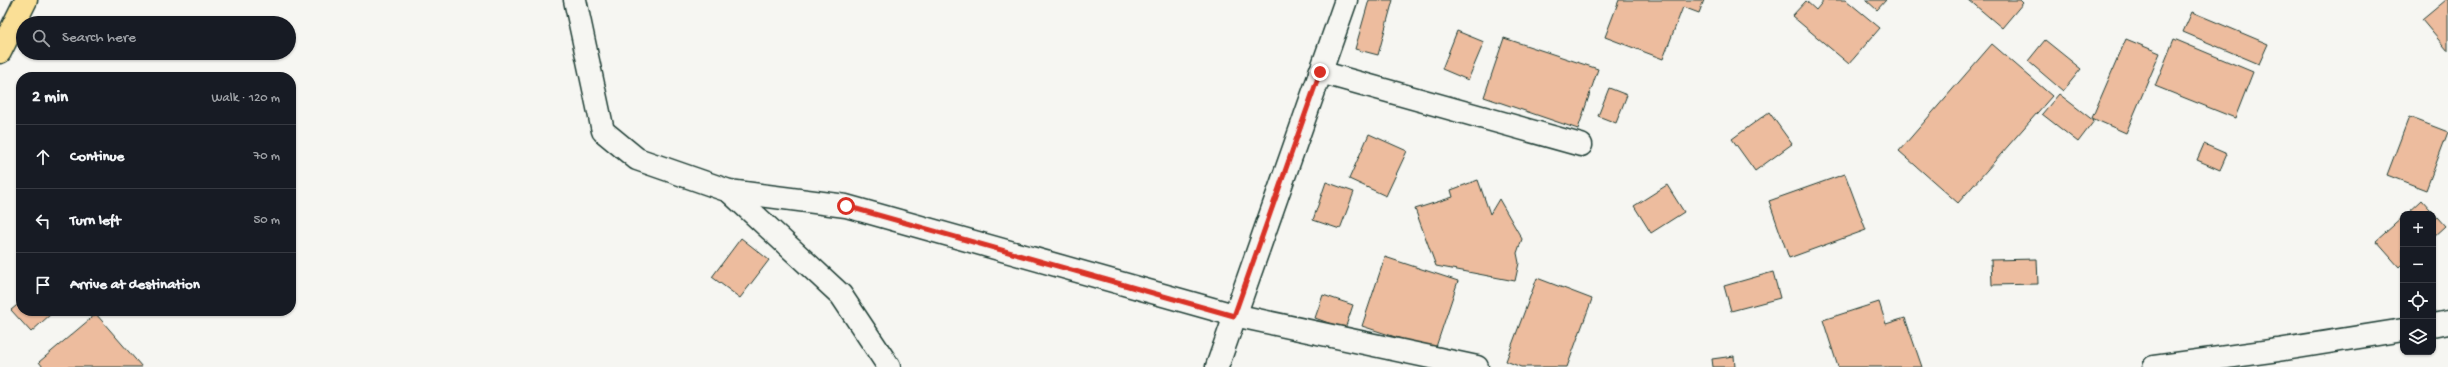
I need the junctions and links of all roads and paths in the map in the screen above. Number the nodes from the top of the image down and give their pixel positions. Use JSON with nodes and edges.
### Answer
{"nodes":[{"id":1,"x":26,"y":0,"type":"edge"},
{"id":2,"x":575,"y":0,"type":"edge"},
{"id":3,"x":1346,"y":0,"type":"edge"},
{"id":4,"x":18,"y":16,"type":"edge"},
{"id":5,"x":16,"y":20,"type":"edge"},
{"id":6,"x":0,"y":52,"type":"edge"},
{"id":7,"x":1320,"y":72,"type":"junction"},
{"id":8,"x":1581,"y":145,"type":"dead end"},
{"id":9,"x":729,"y":191,"type":"junction"},
{"id":10,"x":1234,"y":316,"type":"junction"},
{"id":11,"x":2448,"y":322,"type":"edge"},
{"id":12,"x":2436,"y":324,"type":"edge"},
{"id":13,"x":2400,"y":330,"type":"edge"},
{"id":14,"x":889,"y":367,"type":"edge"},
{"id":15,"x":1217,"y":367,"type":"edge"},
{"id":16,"x":1477,"y":367,"type":"edge"},
{"id":17,"x":2154,"y":367,"type":"edge"}],
"edges":[{"from":1,"to":4,"type":"main road"},
{"from":2,"to":9,"type":"street"},
{"from":3,"to":7,"type":"street"},
{"from":5,"to":6,"type":"main road"},
{"from":7,"to":8,"type":"street"},
{"from":7,"to":10,"type":"street"},
{"from":9,"to":10,"type":"street"},
{"from":9,"to":14,"type":"street"},
{"from":10,"to":15,"type":"street"},
{"from":10,"to":16,"type":"street"},
{"from":11,"to":12,"type":"street"},
{"from":13,"to":17,"type":"street"}]}
